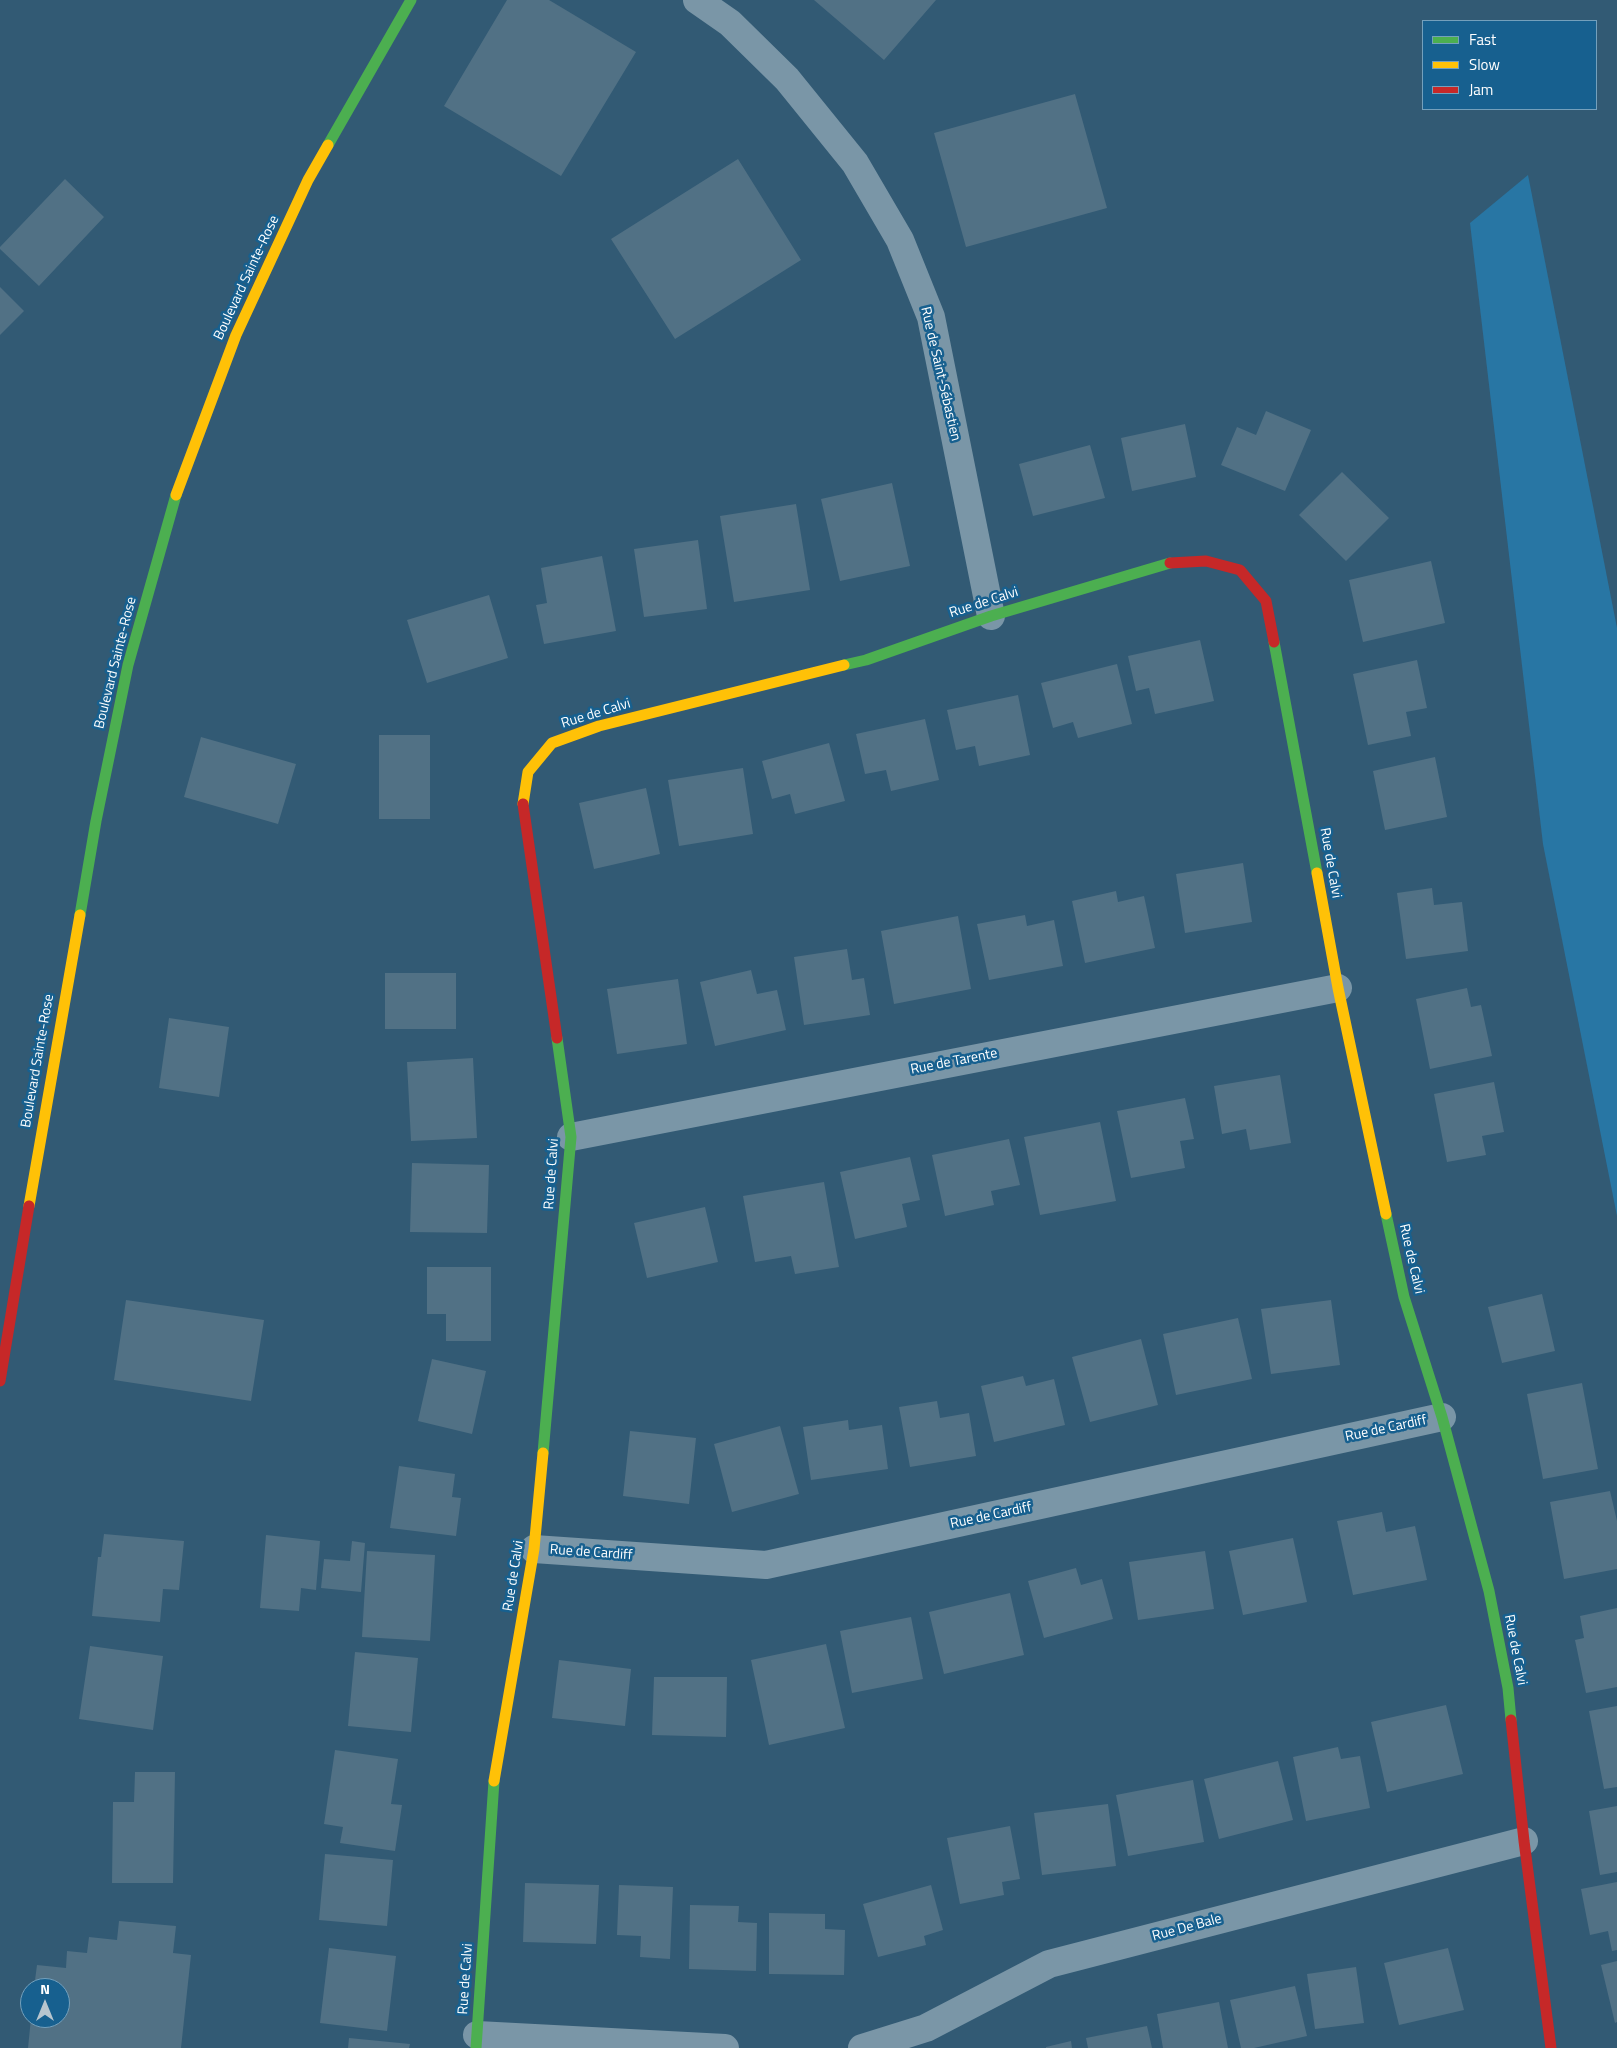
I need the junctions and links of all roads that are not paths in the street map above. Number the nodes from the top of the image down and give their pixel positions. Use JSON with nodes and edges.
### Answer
{"nodes":[{"id":1,"x":411,"y":0,"type":"edge"},
{"id":2,"x":697,"y":0,"type":"edge"},
{"id":3,"x":991,"y":616,"type":"junction"},
{"id":4,"x":1338,"y":988,"type":"junction"},
{"id":5,"x":571,"y":1137,"type":"junction"},
{"id":6,"x":0,"y":1381,"type":"edge"},
{"id":7,"x":1442,"y":1417,"type":"junction"},
{"id":8,"x":534,"y":1549,"type":"junction"},
{"id":9,"x":1524,"y":1841,"type":"junction"},
{"id":10,"x":476,"y":2041,"type":"edge"},
{"id":11,"x":725,"y":2048,"type":"edge"},
{"id":12,"x":862,"y":2048,"type":"edge"},
{"id":13,"x":1551,"y":2048,"type":"edge"}],
"edges":[{"from":1,"to":6,"type":"street","name":"Boulevard Sainte-Rose"},
{"from":2,"to":3,"type":"street","name":"Rue de Saint-Sébastien"},
{"from":3,"to":4,"type":"street","name":"Rue de Calvi"},
{"from":3,"to":5,"type":"street","name":"Rue de Calvi"},
{"from":4,"to":5,"type":"street","name":"Rue de Tarente"},
{"from":4,"to":7,"type":"street","name":"Rue de Calvi"},
{"from":5,"to":8,"type":"street","name":"Rue de Calvi"},
{"from":7,"to":8,"type":"street","name":"Rue de Cardiff"},
{"from":7,"to":9,"type":"street","name":"Rue de Calvi"},
{"from":8,"to":10,"type":"street","name":"Rue de Calvi"},
{"from":9,"to":12,"type":"street","name":"Rue De Bale"},
{"from":9,"to":13,"type":"street","name":"Rue de Calvi"},
{"from":10,"to":11,"type":"street"}]}
